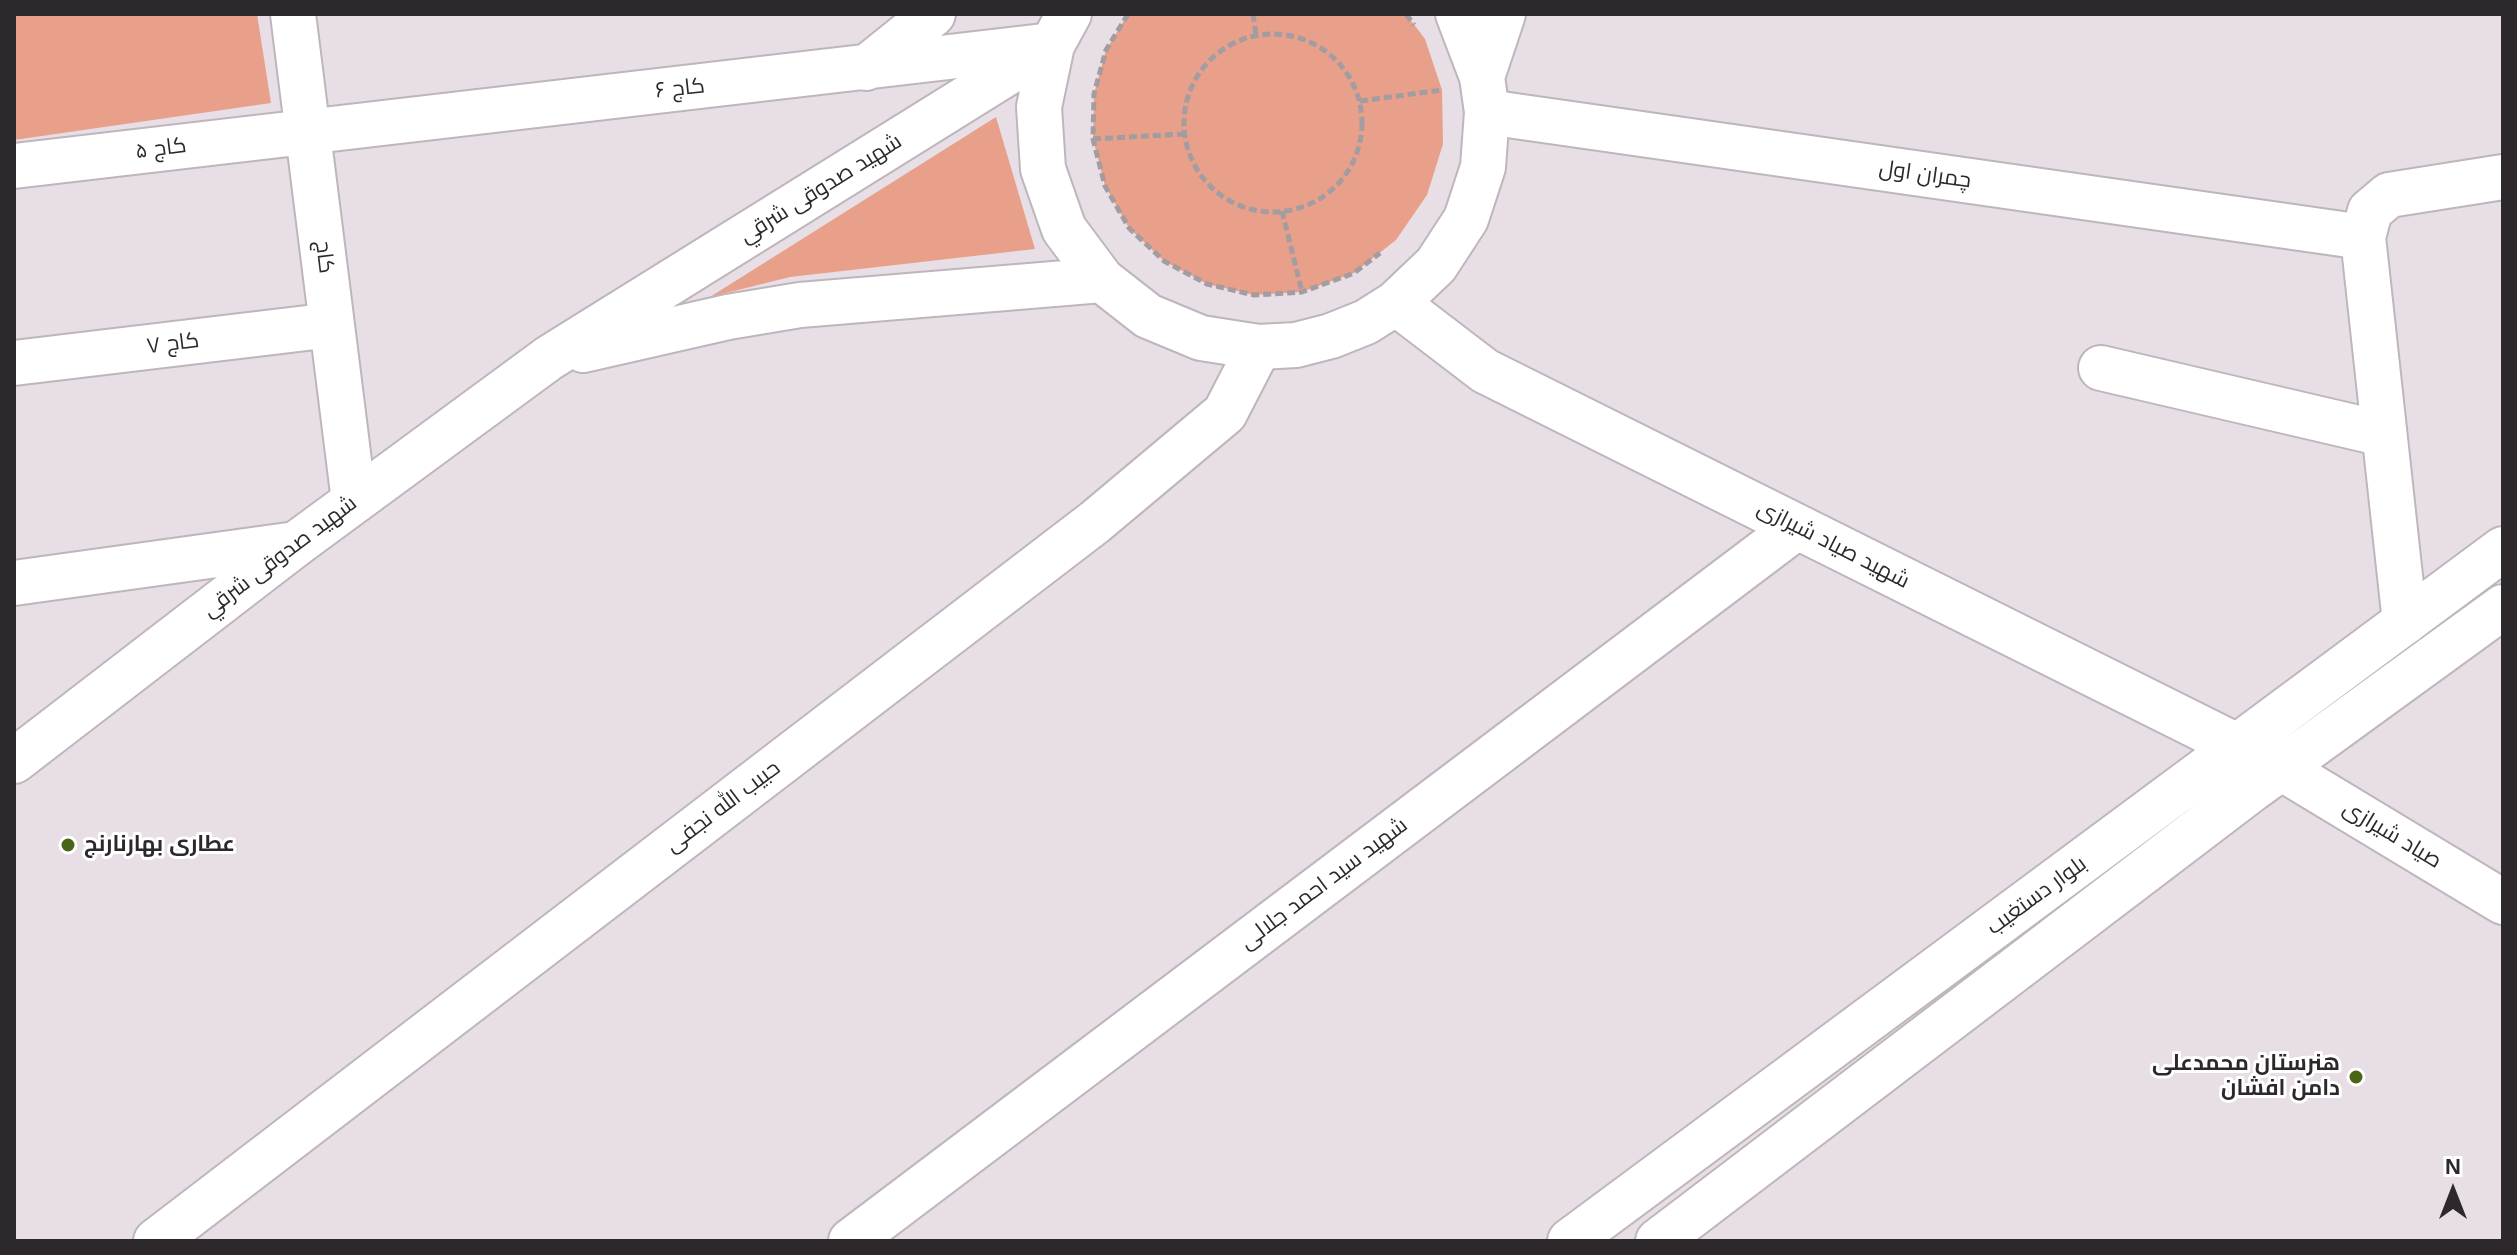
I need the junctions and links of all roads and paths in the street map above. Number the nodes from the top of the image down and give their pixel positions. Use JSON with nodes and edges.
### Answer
{"nodes":[{"id":1,"x":293,"y":14,"type":"edge"},
{"id":2,"x":933,"y":14,"type":"edge"},
{"id":3,"x":1128,"y":14,"type":"edge"},
{"id":4,"x":1253,"y":14,"type":"edge"},
{"id":5,"x":1406,"y":14,"type":"edge"},
{"id":6,"x":1458,"y":14,"type":"edge"},
{"id":7,"x":1503,"y":14,"type":"edge"},
{"id":8,"x":1416,"y":27,"type":"dead end"},
{"id":9,"x":1061,"y":30,"type":"edge"},
{"id":10,"x":1256,"y":35,"type":"junction"},
{"id":11,"x":866,"y":68,"type":"junction"},
{"id":12,"x":1438,"y":77,"type":"dead end"},
{"id":13,"x":1470,"y":93,"type":"junction"},
{"id":14,"x":1360,"y":101,"type":"junction"},
{"id":15,"x":1442,"y":103,"type":"dead end"},
{"id":16,"x":308,"y":131,"type":"junction"},
{"id":17,"x":1184,"y":134,"type":"junction"},
{"id":18,"x":1093,"y":139,"type":"junction"},
{"id":19,"x":14,"y":166,"type":"edge"},
{"id":20,"x":2503,"y":177,"type":"edge"},
{"id":21,"x":1282,"y":211,"type":"junction"},
{"id":22,"x":2363,"y":237,"type":"junction"},
{"id":23,"x":1386,"y":248,"type":"dead end"},
{"id":24,"x":1102,"y":280,"type":"junction"},
{"id":25,"x":1302,"y":292,"type":"junction"},
{"id":26,"x":1396,"y":303,"type":"junction"},
{"id":27,"x":332,"y":325,"type":"junction"},
{"id":28,"x":1259,"y":347,"type":"junction"},
{"id":29,"x":549,"y":358,"type":"junction"},
{"id":30,"x":14,"y":363,"type":"edge"},
{"id":31,"x":2101,"y":368,"type":"dead end"},
{"id":32,"x":2384,"y":434,"type":"junction"},
{"id":33,"x":354,"y":501,"type":"junction"},
{"id":34,"x":1797,"y":527,"type":"junction"},
{"id":35,"x":296,"y":544,"type":"junction"},
{"id":36,"x":2503,"y":549,"type":"edge"},
{"id":37,"x":14,"y":583,"type":"edge"},
{"id":38,"x":2503,"y":607,"type":"edge"},
{"id":39,"x":2405,"y":622,"type":"junction"},
{"id":40,"x":2238,"y":747,"type":"junction"},
{"id":41,"x":14,"y":761,"type":"edge"},
{"id":42,"x":2281,"y":768,"type":"junction"},
{"id":43,"x":2496,"y":888,"type":"edge"},
{"id":44,"x":156,"y":1241,"type":"edge"},
{"id":45,"x":851,"y":1241,"type":"edge"},
{"id":46,"x":1570,"y":1241,"type":"edge"},
{"id":47,"x":1658,"y":1241,"type":"edge"}],
"edges":[{"from":1,"to":16,"type":"street","name":"کاج"},
{"from":2,"to":11,"type":"street"},
{"from":3,"to":18,"type":"path"},
{"from":4,"to":10,"type":"path"},
{"from":5,"to":8,"type":"path"},
{"from":6,"to":13,"type":"street"},
{"from":7,"to":13,"type":"street"},
{"from":9,"to":11,"type":"street","name":"کاج ۶"},
{"from":9,"to":24,"type":"street"},
{"from":9,"to":29,"type":"street","name":"شهید صدوقی شرقي"},
{"from":10,"to":14,"type":"path"},
{"from":10,"to":17,"type":"path"},
{"from":11,"to":16,"type":"street","name":"کاج ۶"},
{"from":12,"to":13,"type":"path"},
{"from":13,"to":14,"type":"path"},
{"from":13,"to":15,"type":"path"},
{"from":13,"to":22,"type":"street","name":"چمران اول"},
{"from":13,"to":26,"type":"street"},
{"from":14,"to":21,"type":"path"},
{"from":16,"to":19,"type":"street","name":"کاج ۵"},
{"from":16,"to":27,"type":"street","name":"کاج"},
{"from":17,"to":18,"type":"path"},
{"from":17,"to":21,"type":"path"},
{"from":18,"to":25,"type":"path"},
{"from":20,"to":22,"type":"street"},
{"from":21,"to":25,"type":"path"},
{"from":22,"to":32,"type":"street"},
{"from":23,"to":25,"type":"path"},
{"from":24,"to":28,"type":"street"},
{"from":24,"to":29,"type":"street","name":"شهید صدوقی شرقي"},
{"from":26,"to":28,"type":"street"},
{"from":26,"to":34,"type":"street","name":"شهید صیاد شیرازی"},
{"from":27,"to":30,"type":"street","name":"کاج ۷"},
{"from":27,"to":33,"type":"street","name":"کاج"},
{"from":28,"to":44,"type":"street","name":"حبیب الله نجفی"},
{"from":29,"to":33,"type":"street","name":"شهید صدوقی شرقي"},
{"from":31,"to":32,"type":"street"},
{"from":32,"to":39,"type":"street"},
{"from":33,"to":35,"type":"street","name":"شهید صدوقی شرقي"},
{"from":34,"to":40,"type":"street","name":"شهید صیاد شیرازی"},
{"from":34,"to":45,"type":"street","name":"شهید سید احمد جلالی"},
{"from":35,"to":37,"type":"street"},
{"from":35,"to":41,"type":"street","name":"شهید صدوقی شرقي"},
{"from":36,"to":39,"type":"street","name":"بلوار دستغیب"},
{"from":38,"to":42,"type":"street","name":"بلوار دستغیب"},
{"from":39,"to":40,"type":"street","name":"بلوار دستغیب"},
{"from":40,"to":42,"type":"street","name":"شهید صیاد شیرازی"},
{"from":40,"to":46,"type":"street","name":"بلوار دستغیب"},
{"from":42,"to":43,"type":"street","name":"صیاد شیرازی"},
{"from":42,"to":47,"type":"street","name":"بلوار دستغیب"}]}
